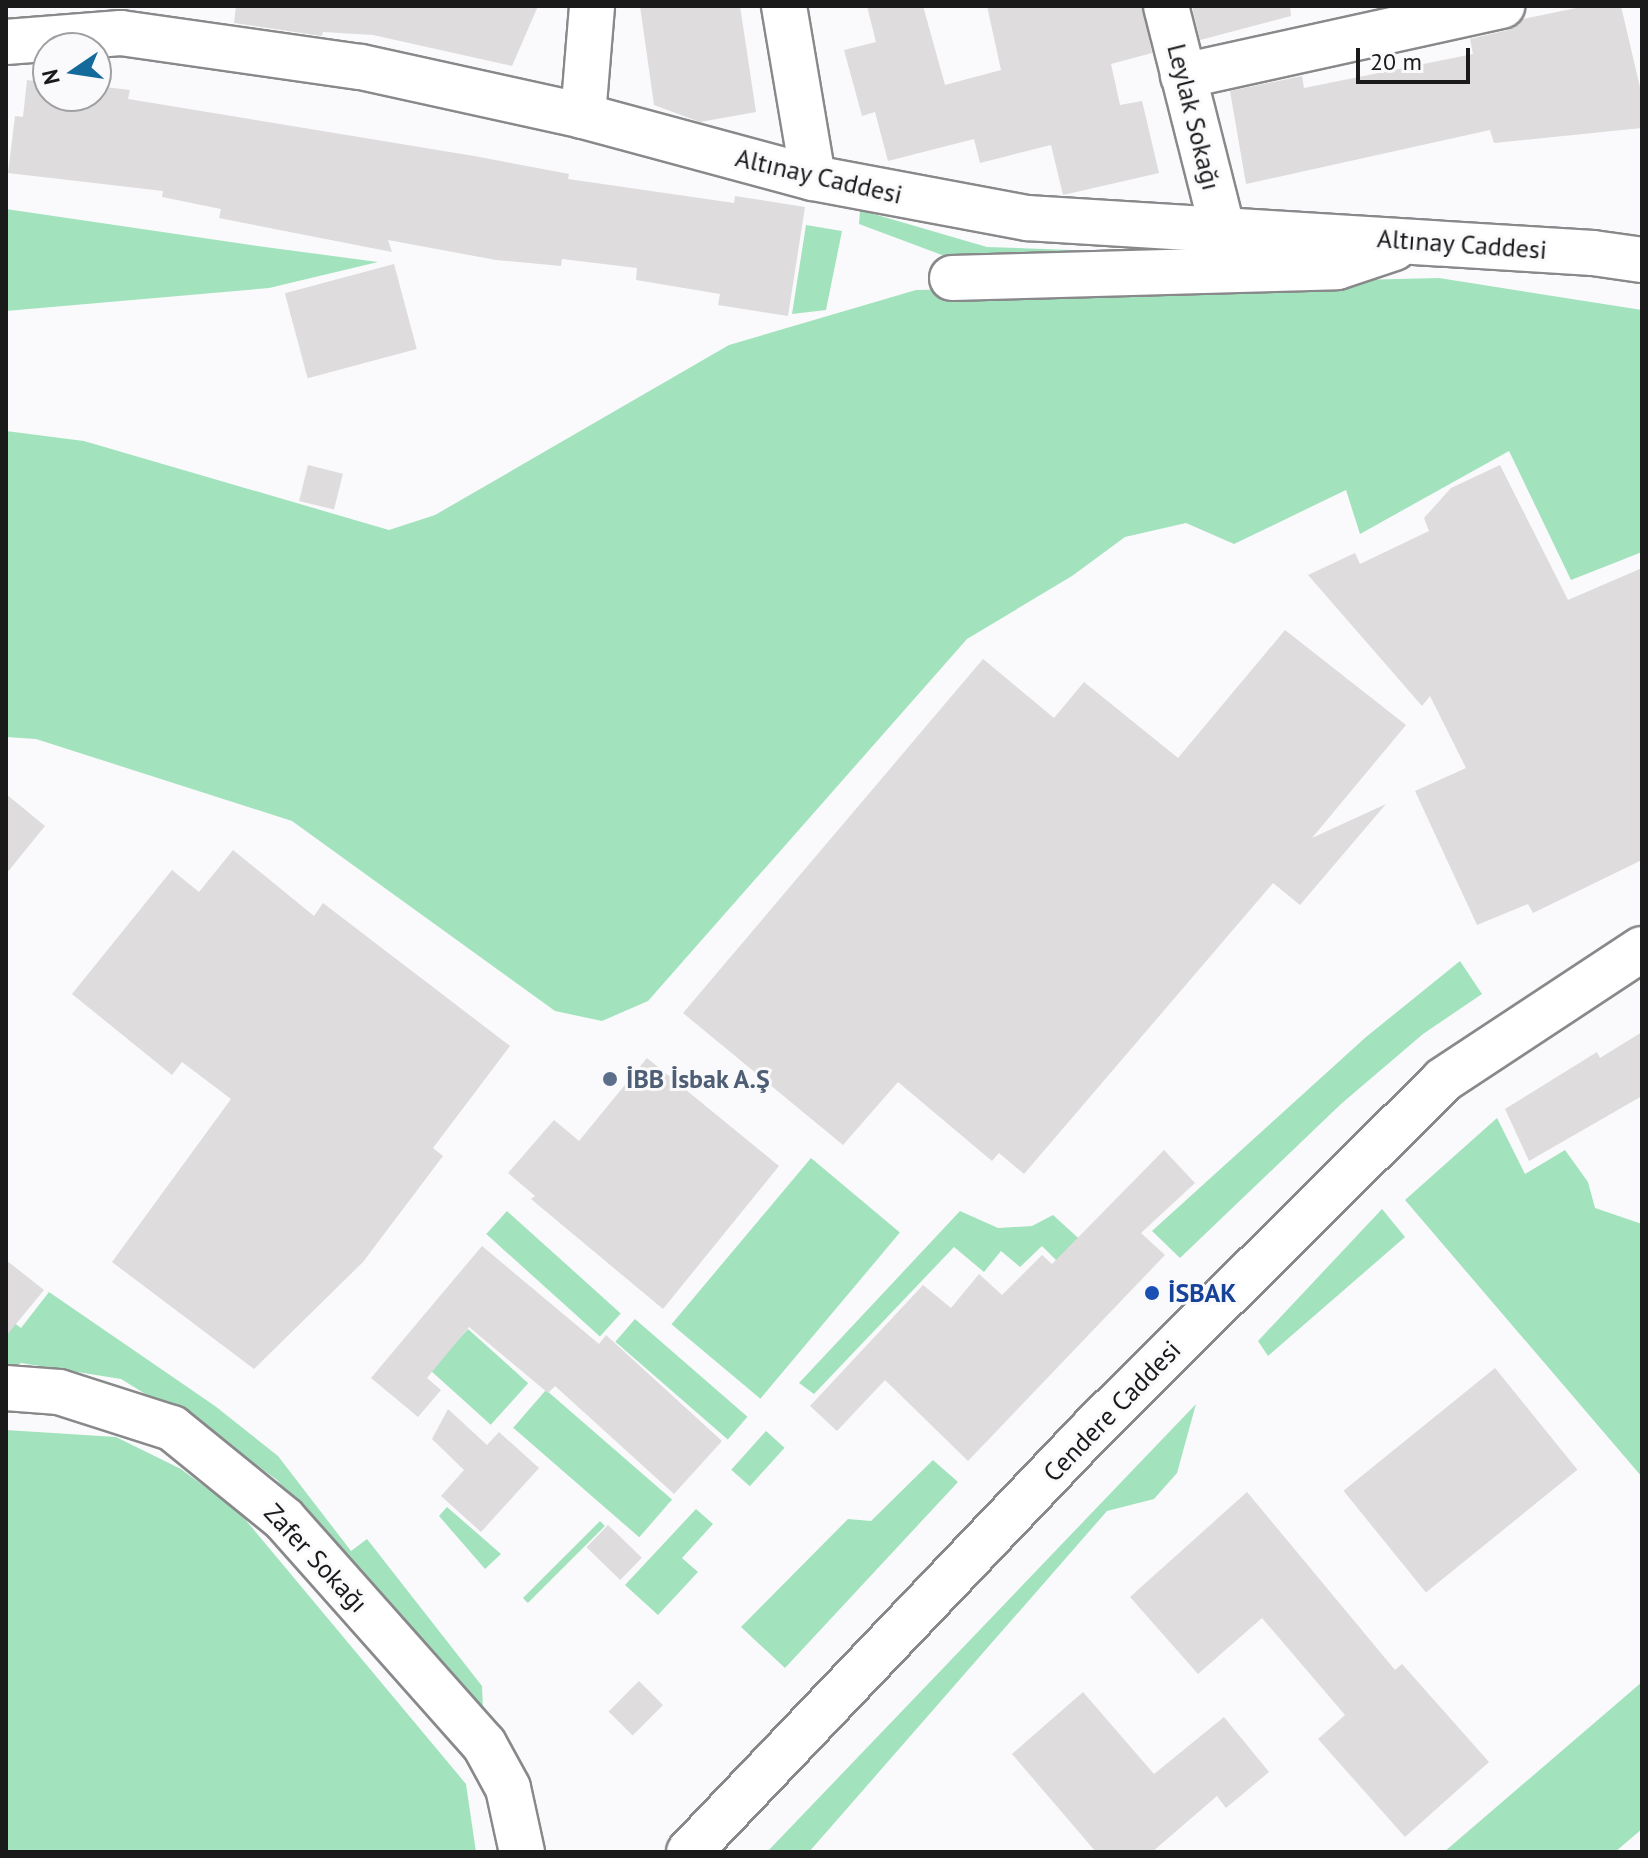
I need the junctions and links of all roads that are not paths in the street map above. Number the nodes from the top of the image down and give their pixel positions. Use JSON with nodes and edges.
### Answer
{"nodes":[{"id":1,"x":592,"y":6,"type":"edge"},
{"id":2,"x":784,"y":6,"type":"edge"},
{"id":3,"x":1166,"y":6,"type":"edge"},
{"id":4,"x":1502,"y":6,"type":"edge"},
{"id":5,"x":6,"y":42,"type":"edge"},
{"id":6,"x":1183,"y":76,"type":"junction"},
{"id":7,"x":583,"y":116,"type":"junction"},
{"id":8,"x":813,"y":178,"type":"junction"},
{"id":9,"x":1222,"y":228,"type":"junction"},
{"id":10,"x":1415,"y":241,"type":"junction"},
{"id":11,"x":1642,"y":260,"type":"edge"},
{"id":12,"x":952,"y":278,"type":"dead end"},
{"id":13,"x":1642,"y":949,"type":"edge"},
{"id":14,"x":6,"y":1388,"type":"edge"},
{"id":15,"x":522,"y":1852,"type":"edge"},
{"id":16,"x":689,"y":1852,"type":"edge"}],
"edges":[{"from":1,"to":7,"type":"street"},
{"from":2,"to":8,"type":"street"},
{"from":3,"to":6,"type":"street","name":"Leylak Sokağı"},
{"from":4,"to":6,"type":"street"},
{"from":5,"to":7,"type":"street","name":"Altınay Caddesi"},
{"from":6,"to":9,"type":"street","name":"Leylak Sokağı"},
{"from":7,"to":8,"type":"street","name":"Altınay Caddesi"},
{"from":8,"to":9,"type":"street","name":"Altınay Caddesi"},
{"from":9,"to":10,"type":"street","name":"Altınay Caddesi"},
{"from":10,"to":11,"type":"street","name":"Altınay Caddesi"},
{"from":10,"to":12,"type":"street"},
{"from":13,"to":16,"type":"street","name":"Cendere Caddesi"},
{"from":14,"to":15,"type":"street","name":"Zafer Sokağı"}]}
